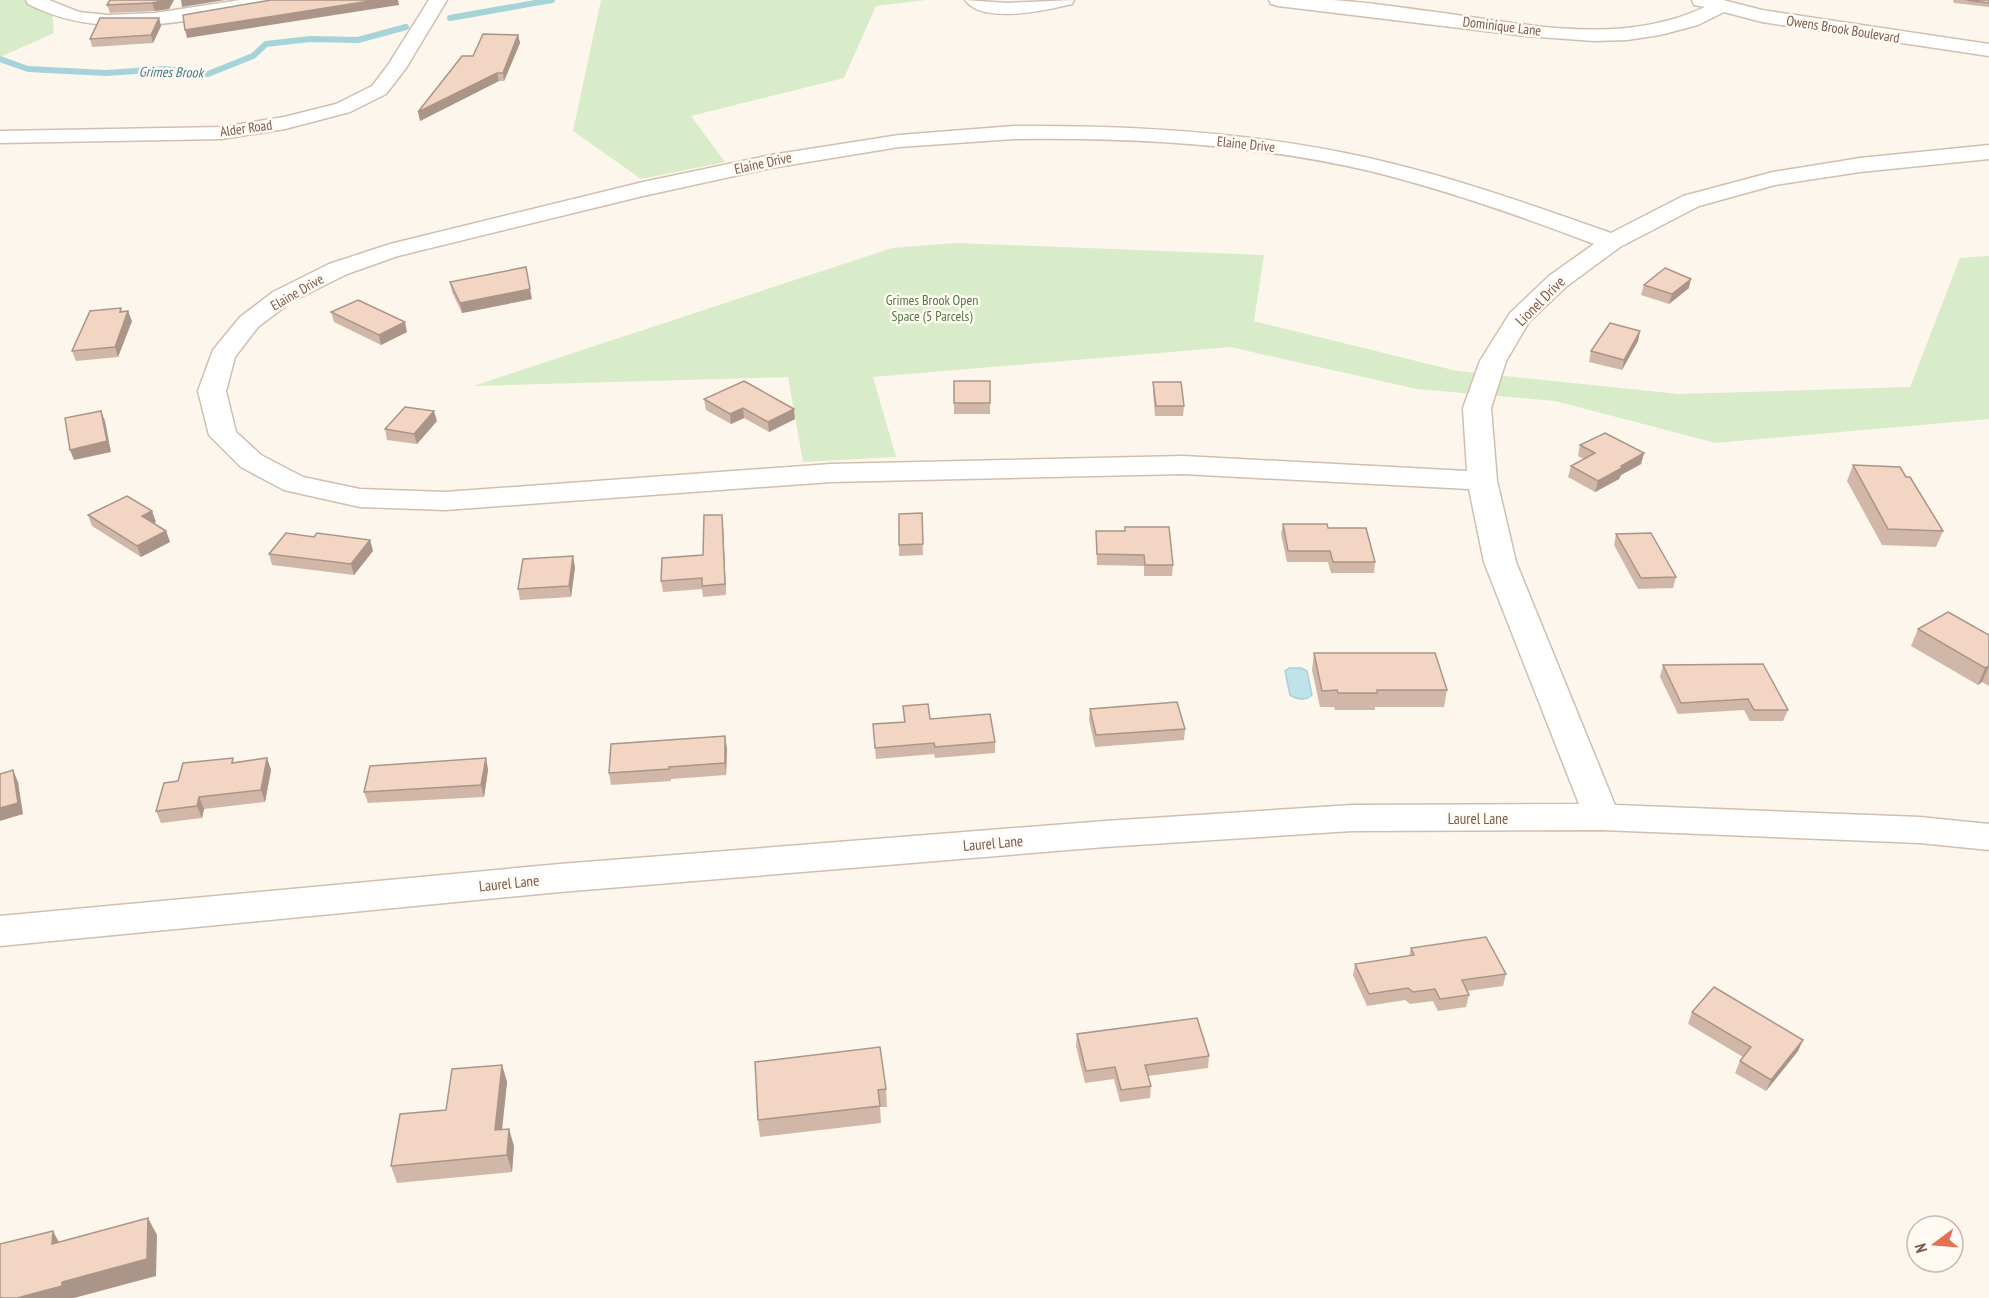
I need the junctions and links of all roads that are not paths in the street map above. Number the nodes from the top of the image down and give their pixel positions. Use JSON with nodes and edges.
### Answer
{"nodes":[{"id":1,"x":35,"y":0,"type":"edge"},
{"id":2,"x":273,"y":0,"type":"edge"},
{"id":3,"x":438,"y":0,"type":"edge"},
{"id":4,"x":974,"y":0,"type":"edge"},
{"id":5,"x":1065,"y":0,"type":"edge"},
{"id":6,"x":1278,"y":0,"type":"edge"},
{"id":7,"x":1699,"y":0,"type":"edge"},
{"id":8,"x":1723,"y":6,"type":"junction"},
{"id":9,"x":1989,"y":50,"type":"edge"},
{"id":10,"x":0,"y":137,"type":"edge"},
{"id":11,"x":1989,"y":152,"type":"edge"},
{"id":12,"x":1612,"y":242,"type":"junction"},
{"id":13,"x":1482,"y":481,"type":"junction"},
{"id":14,"x":1602,"y":817,"type":"junction"},
{"id":15,"x":1989,"y":837,"type":"edge"},
{"id":16,"x":0,"y":931,"type":"edge"}],
"edges":[{"from":1,"to":2,"type":"street"},
{"from":3,"to":10,"type":"street","name":"Alder Road"},
{"from":4,"to":5,"type":"street"},
{"from":6,"to":8,"type":"street","name":"Dominique Lane"},
{"from":7,"to":8,"type":"street","name":"Owens Brook Boulevard"},
{"from":8,"to":9,"type":"street","name":"Owens Brook Boulevard"},
{"from":11,"to":12,"type":"street","name":"Lionel Drive"},
{"from":12,"to":13,"type":"street","name":"Lionel Drive"},
{"from":12,"to":13,"type":"street","name":"Elaine Drive"},
{"from":13,"to":14,"type":"street","name":"Lionel Drive"},
{"from":14,"to":15,"type":"street","name":"Laurel Lane"},
{"from":14,"to":16,"type":"street","name":"Laurel Lane"}]}
